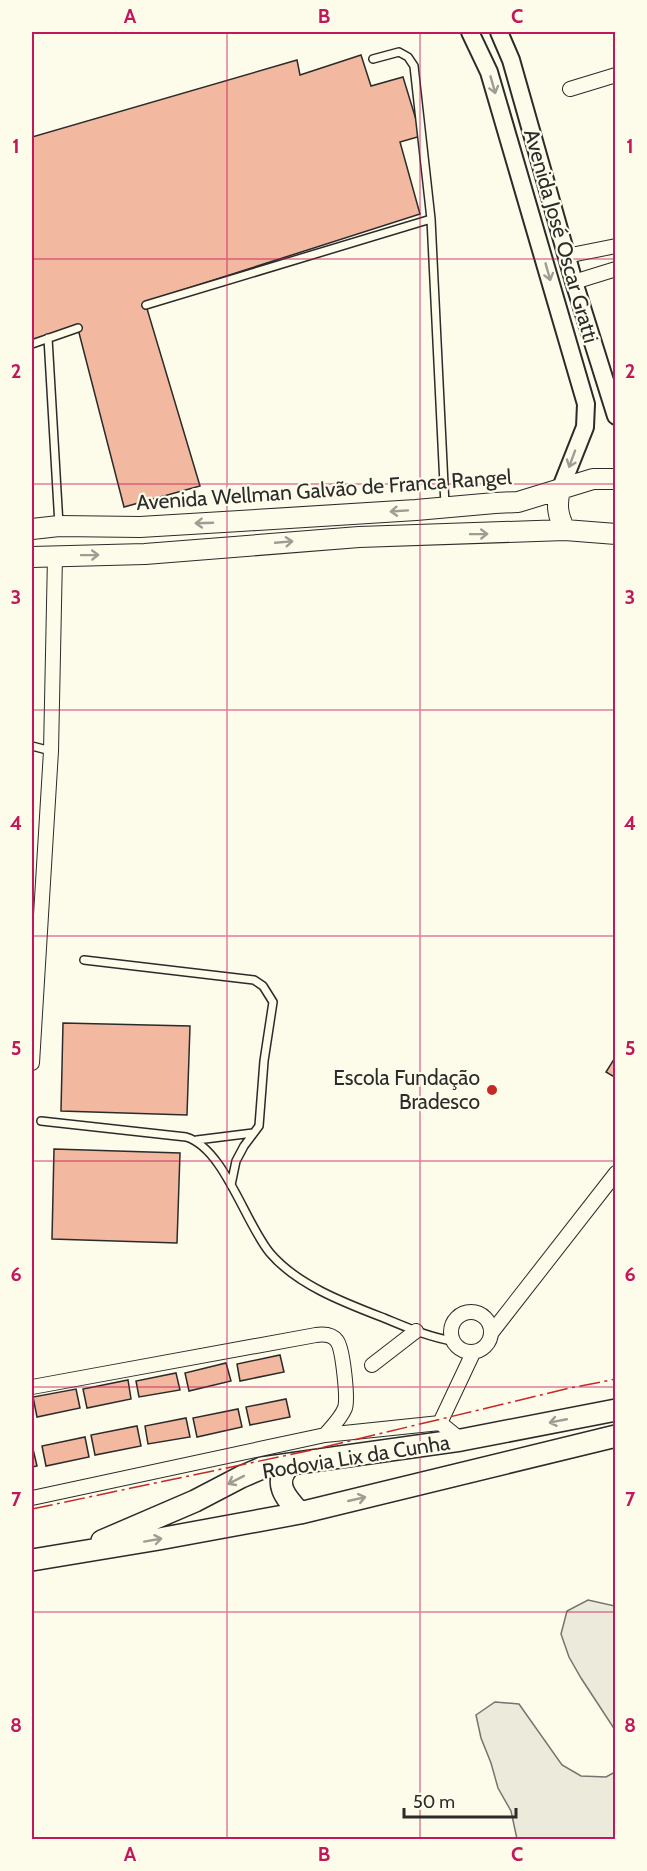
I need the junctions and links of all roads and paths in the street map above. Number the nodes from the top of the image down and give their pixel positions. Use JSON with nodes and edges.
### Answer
{"nodes":[{"id":1,"x":470,"y":32,"type":"edge"},
{"id":2,"x":499,"y":32,"type":"edge"},
{"id":3,"x":373,"y":59,"type":"dead end"},
{"id":4,"x":615,"y":75,"type":"edge"},
{"id":5,"x":570,"y":89,"type":"dead end"},
{"id":6,"x":431,"y":219,"type":"junction"},
{"id":7,"x":615,"y":246,"type":"edge"},
{"id":8,"x":566,"y":256,"type":"junction"},
{"id":9,"x":615,"y":269,"type":"edge"},
{"id":10,"x":574,"y":282,"type":"junction"},
{"id":11,"x":146,"y":305,"type":"dead end"},
{"id":12,"x":78,"y":328,"type":"dead end"},
{"id":13,"x":48,"y":339,"type":"junction"},
{"id":14,"x":32,"y":344,"type":"edge"},
{"id":15,"x":615,"y":416,"type":"edge"},
{"id":16,"x":615,"y":478,"type":"edge"},
{"id":17,"x":560,"y":490,"type":"junction"},
{"id":18,"x":445,"y":507,"type":"junction"},
{"id":19,"x":59,"y":526,"type":"junction"},
{"id":20,"x":32,"y":529,"type":"edge"},
{"id":21,"x":565,"y":531,"type":"junction"},
{"id":22,"x":615,"y":534,"type":"edge"},
{"id":23,"x":55,"y":556,"type":"junction"},
{"id":24,"x":32,"y":557,"type":"edge"},
{"id":25,"x":32,"y":746,"type":"edge"},
{"id":26,"x":51,"y":750,"type":"junction"},
{"id":27,"x":84,"y":960,"type":"dead end"},
{"id":28,"x":32,"y":1063,"type":"edge"},
{"id":29,"x":41,"y":1121,"type":"dead end"},
{"id":30,"x":253,"y":1133,"type":"junction"},
{"id":31,"x":197,"y":1140,"type":"junction"},
{"id":32,"x":615,"y":1173,"type":"edge"},
{"id":33,"x":231,"y":1185,"type":"junction"},
{"id":34,"x":416,"y":1331,"type":"junction"},
{"id":35,"x":492,"y":1332,"type":"junction"},
{"id":36,"x":453,"y":1341,"type":"junction"},
{"id":37,"x":473,"y":1353,"type":"junction"},
{"id":38,"x":372,"y":1365,"type":"dead end"},
{"id":39,"x":32,"y":1387,"type":"edge"},
{"id":40,"x":615,"y":1410,"type":"edge"},
{"id":41,"x":440,"y":1423,"type":"junction"},
{"id":42,"x":401,"y":1427,"type":"junction"},
{"id":43,"x":325,"y":1435,"type":"junction"},
{"id":44,"x":615,"y":1436,"type":"edge"},
{"id":45,"x":461,"y":1440,"type":"junction"},
{"id":46,"x":382,"y":1451,"type":"junction"},
{"id":47,"x":291,"y":1464,"type":"junction"},
{"id":48,"x":32,"y":1498,"type":"edge"},
{"id":49,"x":300,"y":1513,"type":"junction"},
{"id":50,"x":74,"y":1553,"type":"junction"},
{"id":51,"x":32,"y":1560,"type":"edge"}],
"edges":[{"from":1,"to":17,"type":"street","name":"Avenida José Oscar Gratti","one_way":true},
{"from":2,"to":8,"type":"street","name":"Avenida José Oscar Gratti"},
{"from":3,"to":6,"type":"lane"},
{"from":4,"to":5,"type":"street"},
{"from":6,"to":11,"type":"lane"},
{"from":6,"to":18,"type":"lane"},
{"from":7,"to":8,"type":"street"},
{"from":8,"to":10,"type":"street","name":"Avenida José Oscar Gratti"},
{"from":9,"to":10,"type":"street"},
{"from":10,"to":15,"type":"street","name":"Avenida José Oscar Gratti"},
{"from":12,"to":13,"type":"lane"},
{"from":13,"to":14,"type":"lane"},
{"from":13,"to":19,"type":"lane"},
{"from":16,"to":17,"type":"main road","name":"Avenida Wellman Galvão de Franca Rangel"},
{"from":17,"to":18,"type":"main road","name":"Avenida Wellman Galvão de Franca Rangel"},
{"from":17,"to":21,"type":"main road"},
{"from":18,"to":19,"type":"main road","name":"Avenida Wellman Galvão de Franca Rangel","one_way":true},
{"from":19,"to":20,"type":"main road","name":"Avenida Wellman Galvão de Franca Rangel"},
{"from":21,"to":22,"type":"main road"},
{"from":23,"to":21,"type":"main road","one_way":true},
{"from":23,"to":24,"type":"main road"},
{"from":23,"to":26,"type":"street"},
{"from":25,"to":26,"type":"lane"},
{"from":26,"to":28,"type":"street"},
{"from":27,"to":30,"type":"lane"},
{"from":29,"to":31,"type":"lane"},
{"from":30,"to":31,"type":"lane"},
{"from":30,"to":33,"type":"lane"},
{"from":31,"to":33,"type":"lane"},
{"from":32,"to":35,"type":"street"},
{"from":33,"to":34,"type":"lane"},
{"from":34,"to":36,"type":"lane"},
{"from":34,"to":38,"type":"street"},
{"from":35,"to":36,"type":"street"},
{"from":35,"to":37,"type":"street"},
{"from":36,"to":37,"type":"street"},
{"from":37,"to":41,"type":"street"},
{"from":39,"to":43,"type":"street"},
{"from":40,"to":45,"type":"main road","name":"Rodovia Lix da Cunha","one_way":true},
{"from":41,"to":42,"type":"street"},
{"from":41,"to":45,"type":"street"},
{"from":42,"to":43,"type":"street"},
{"from":42,"to":46,"type":"street"},
{"from":43,"to":48,"type":"street"},
{"from":49,"to":44,"type":"main road","name":"Rodovia Lix da Cunha","one_way":true},
{"from":45,"to":46,"type":"main road","name":"Rodovia Lix da Cunha"},
{"from":46,"to":47,"type":"main road","name":"Rodovia Lix da Cunha"},
{"from":47,"to":49,"type":"main road"},
{"from":47,"to":50,"type":"main road","name":"Rodovia Lix da Cunha","one_way":true},
{"from":50,"to":49,"type":"main road","name":"Rodovia Lix da Cunha","one_way":true},
{"from":50,"to":51,"type":"main road","name":"Rodovia Lix da Cunha"}]}
